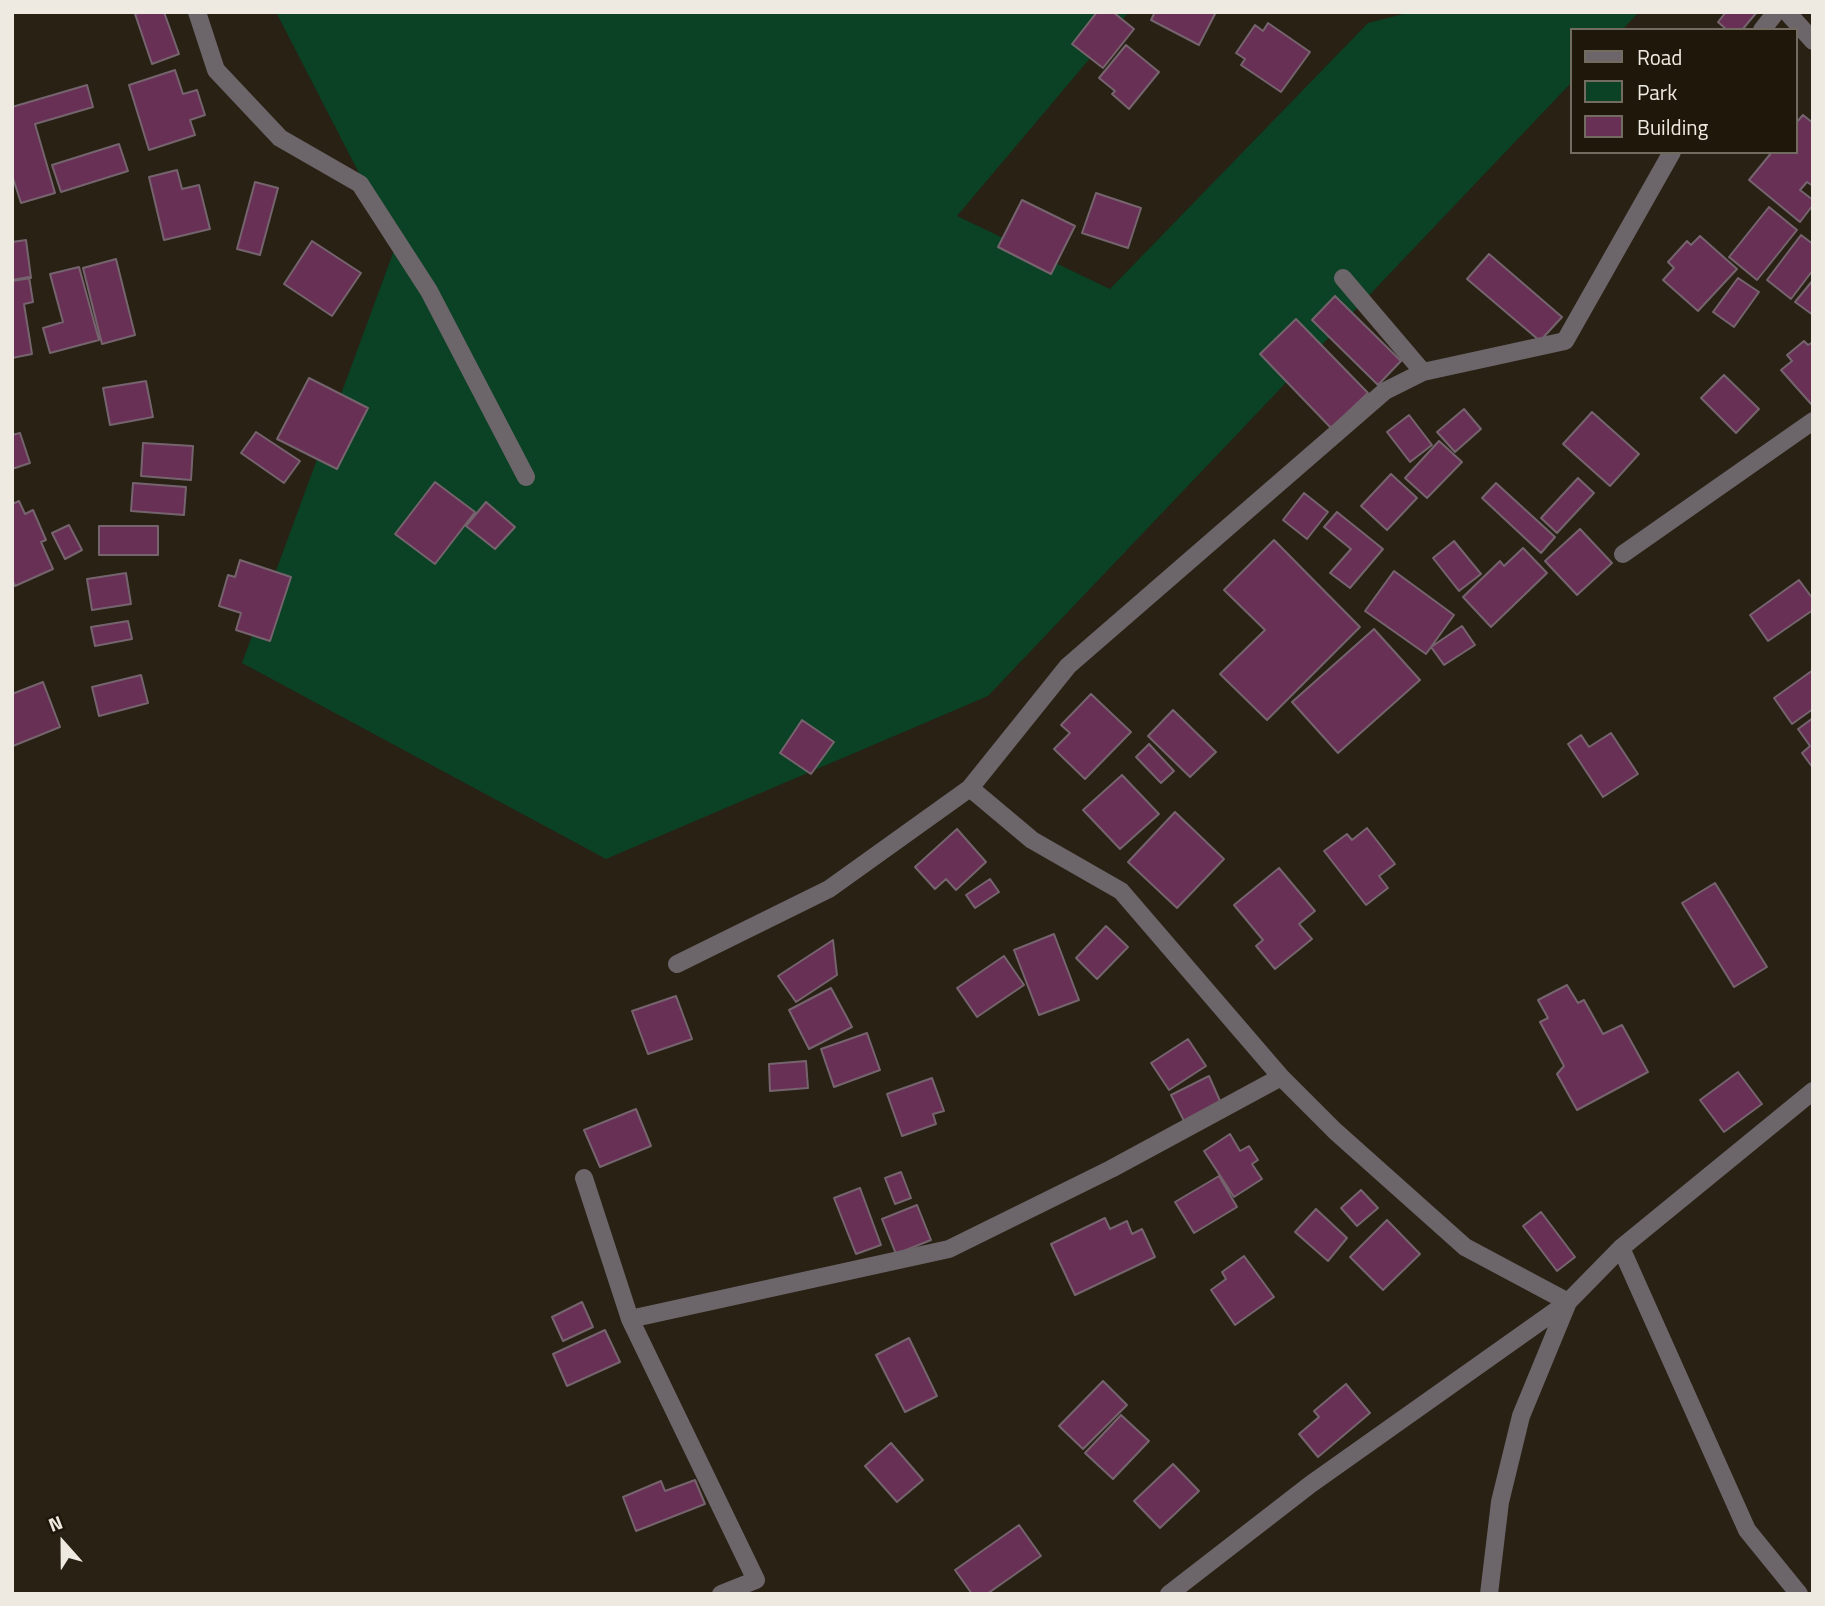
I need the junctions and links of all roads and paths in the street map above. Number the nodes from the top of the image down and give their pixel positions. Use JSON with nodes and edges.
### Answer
{"nodes":[{"id":1,"x":197,"y":12,"type":"edge"},
{"id":2,"x":1776,"y":12,"type":"edge"},
{"id":3,"x":1787,"y":12,"type":"edge"},
{"id":4,"x":1764,"y":28,"type":"edge"},
{"id":5,"x":1813,"y":41,"type":"edge"},
{"id":6,"x":1671,"y":154,"type":"edge"},
{"id":7,"x":1343,"y":278,"type":"dead end"},
{"id":8,"x":1423,"y":372,"type":"junction"},
{"id":9,"x":1813,"y":421,"type":"edge"},
{"id":10,"x":526,"y":477,"type":"dead end"},
{"id":11,"x":1623,"y":554,"type":"dead end"},
{"id":12,"x":970,"y":788,"type":"junction"},
{"id":13,"x":677,"y":964,"type":"dead end"},
{"id":14,"x":1281,"y":1077,"type":"junction"},
{"id":15,"x":1813,"y":1091,"type":"edge"},
{"id":16,"x":584,"y":1178,"type":"dead end"},
{"id":17,"x":1621,"y":1248,"type":"junction"},
{"id":18,"x":1568,"y":1302,"type":"junction"},
{"id":19,"x":630,"y":1319,"type":"junction"},
{"id":20,"x":721,"y":1594,"type":"edge"},
{"id":21,"x":1169,"y":1594,"type":"edge"},
{"id":22,"x":1489,"y":1594,"type":"edge"},
{"id":23,"x":1799,"y":1594,"type":"edge"}],
"edges":[{"from":1,"to":10,"type":"street"},
{"from":2,"to":4,"type":"street"},
{"from":3,"to":5,"type":"street"},
{"from":6,"to":8,"type":"street"},
{"from":7,"to":8,"type":"street"},
{"from":8,"to":12,"type":"street"},
{"from":9,"to":11,"type":"street"},
{"from":12,"to":13,"type":"street"},
{"from":12,"to":14,"type":"street"},
{"from":14,"to":18,"type":"street"},
{"from":14,"to":19,"type":"street"},
{"from":15,"to":17,"type":"street"},
{"from":16,"to":19,"type":"street"},
{"from":17,"to":18,"type":"street"},
{"from":17,"to":23,"type":"street"},
{"from":18,"to":21,"type":"street"},
{"from":18,"to":22,"type":"street"},
{"from":19,"to":20,"type":"street"}]}
